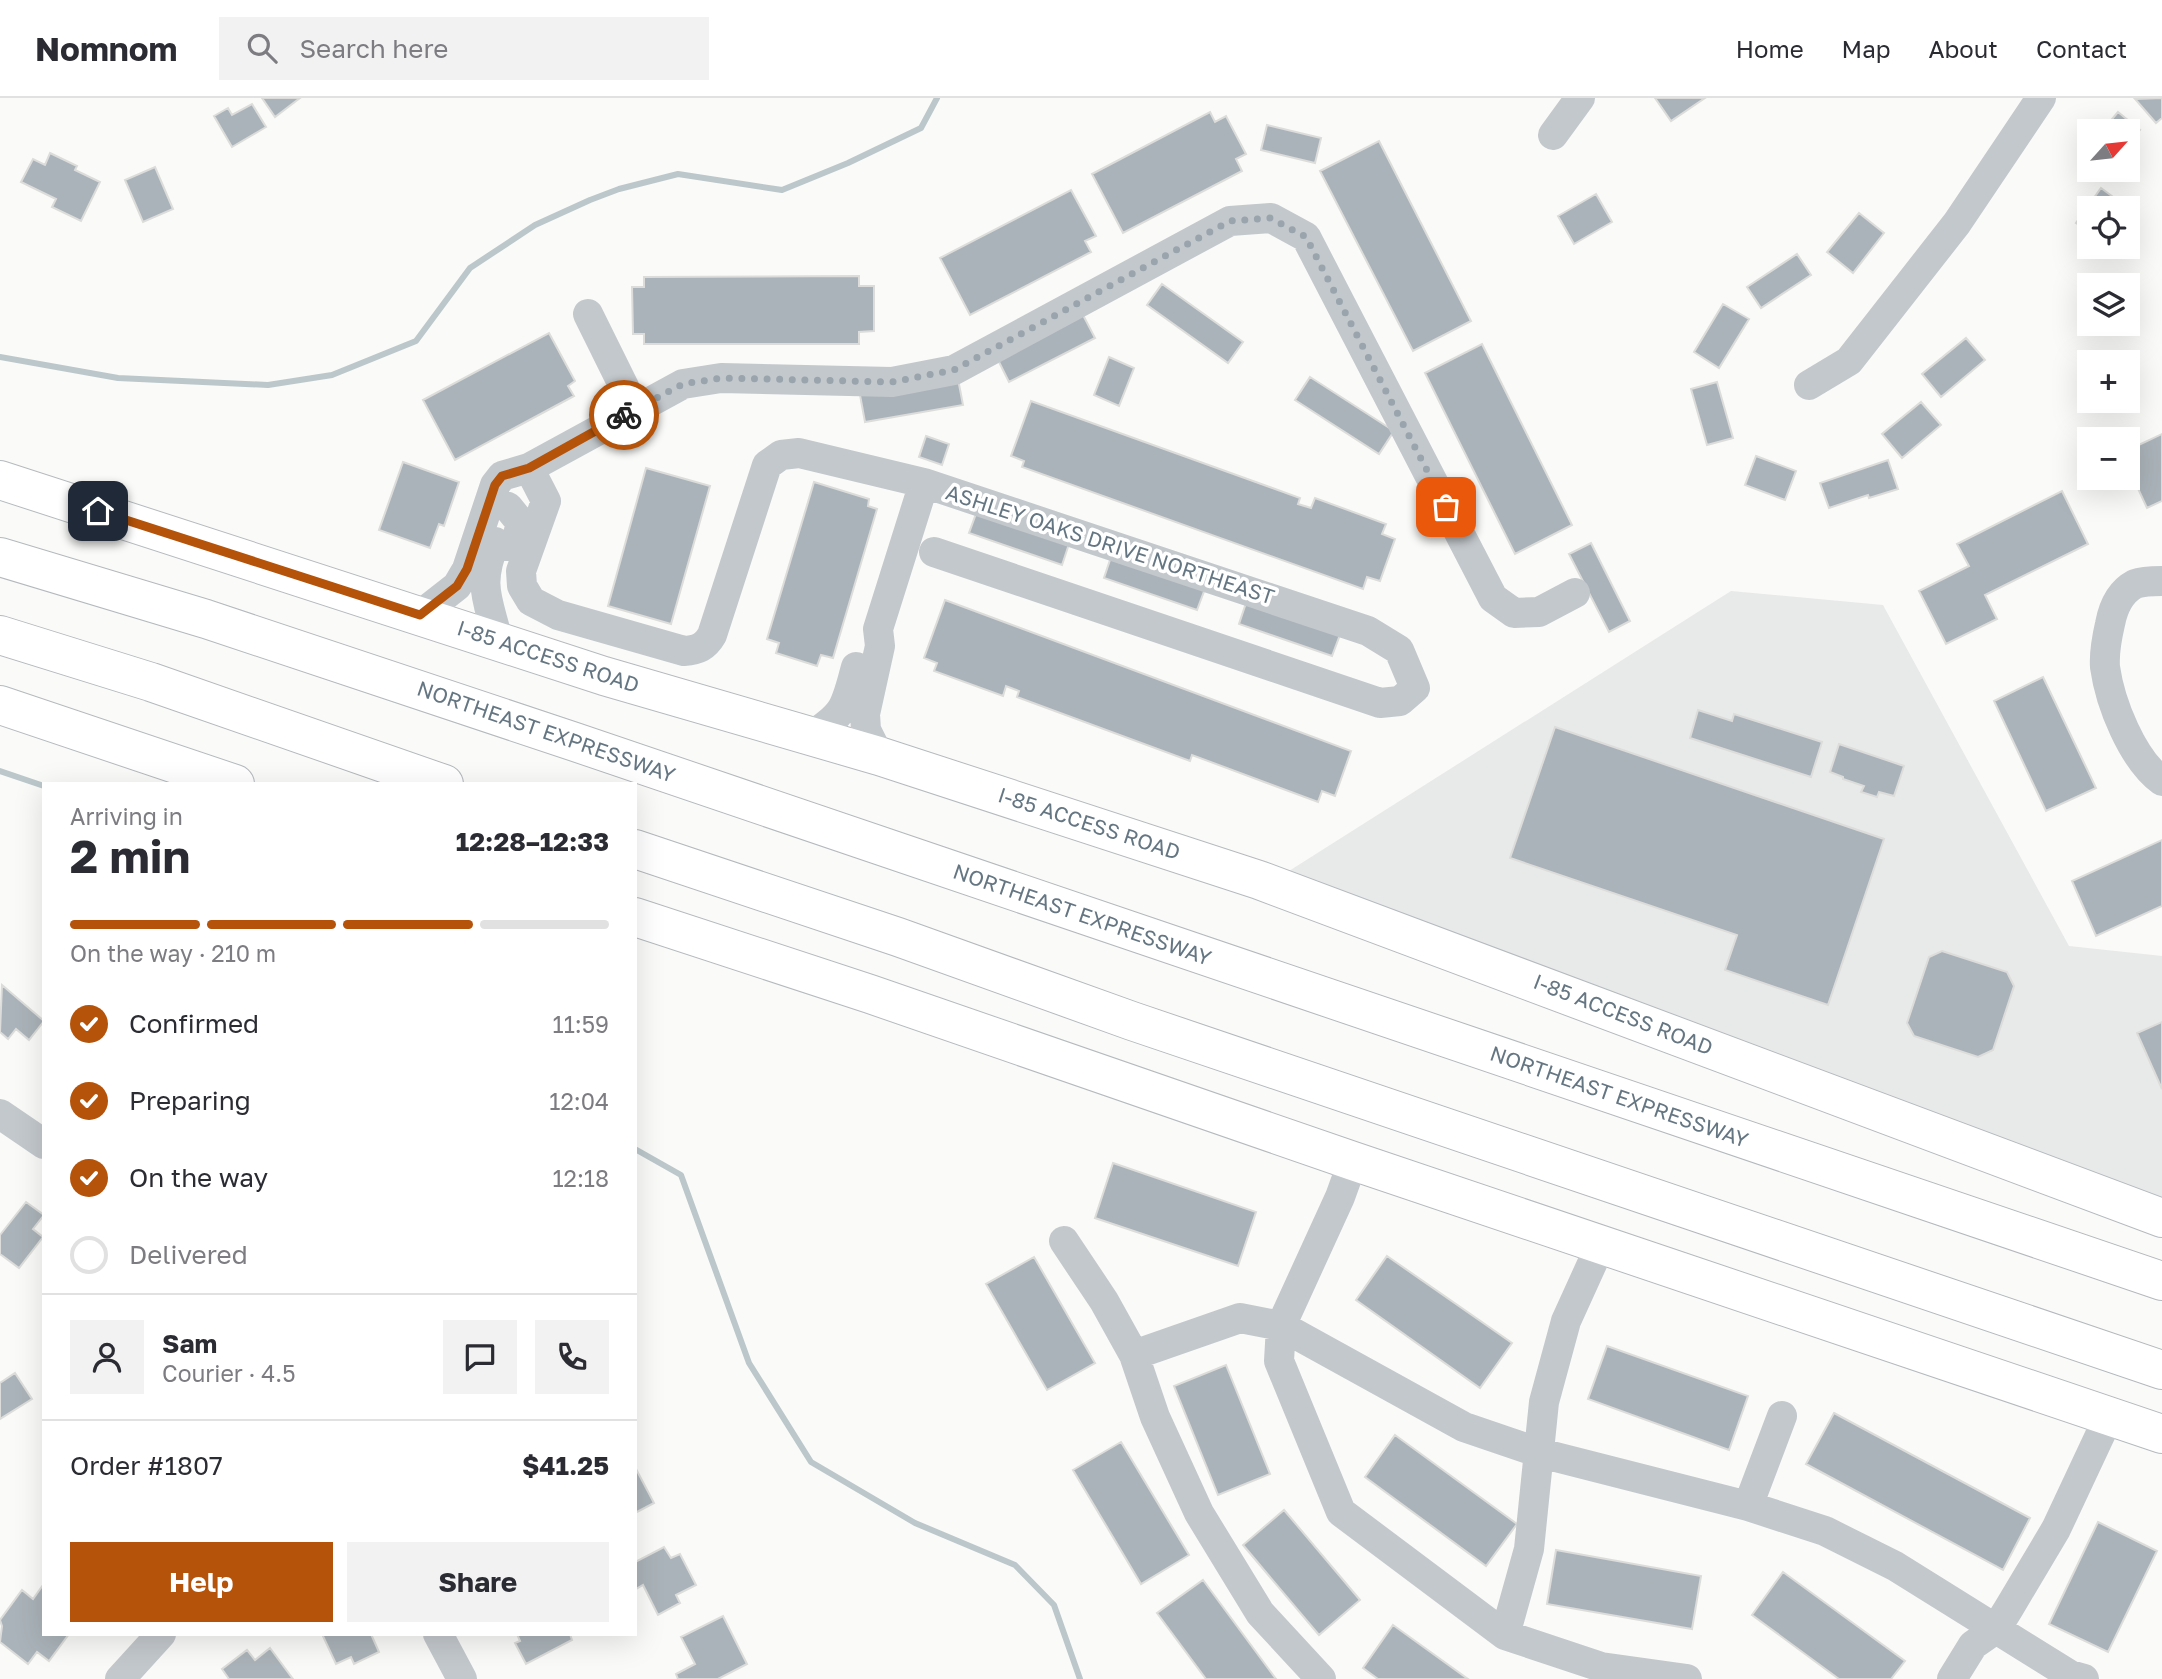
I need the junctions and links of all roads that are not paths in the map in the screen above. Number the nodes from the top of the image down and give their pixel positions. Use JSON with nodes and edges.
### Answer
{"nodes":[{"id":1,"x":1580,"y":98,"type":"edge"},
{"id":2,"x":2041,"y":98,"type":"edge"},
{"id":3,"x":1553,"y":135,"type":"dead end"},
{"id":4,"x":588,"y":314,"type":"dead end"},
{"id":5,"x":1809,"y":385,"type":"dead end"},
{"id":6,"x":635,"y":409,"type":"junction"},
{"id":7,"x":521,"y":469,"type":"junction"},
{"id":8,"x":0,"y":480,"type":"edge"},
{"id":9,"x":924,"y":483,"type":"junction"},
{"id":10,"x":485,"y":543,"type":"junction"},
{"id":11,"x":934,"y":552,"type":"dead end"},
{"id":12,"x":0,"y":557,"type":"edge"},
{"id":13,"x":2162,"y":581,"type":"edge"},
{"id":14,"x":1575,"y":593,"type":"dead end"},
{"id":15,"x":420,"y":615,"type":"junction"},
{"id":16,"x":0,"y":635,"type":"edge"},
{"id":17,"x":498,"y":641,"type":"junction"},
{"id":18,"x":864,"y":687,"type":"junction"},
{"id":19,"x":0,"y":705,"type":"edge"},
{"id":20,"x":811,"y":736,"type":"junction"},
{"id":21,"x":879,"y":756,"type":"junction"},
{"id":22,"x":2162,"y":781,"type":"edge"},
{"id":23,"x":229,"y":782,"type":"edge"},
{"id":24,"x":438,"y":782,"type":"edge"},
{"id":25,"x":637,"y":850,"type":"edge"},
{"id":26,"x":637,"y":918,"type":"edge"},
{"id":27,"x":3,"y":1121,"type":"edge"},
{"id":28,"x":42,"y":1143,"type":"edge"},
{"id":29,"x":1353,"y":1161,"type":"junction"},
{"id":30,"x":2162,"y":1218,"type":"edge"},
{"id":31,"x":1064,"y":1241,"type":"dead end"},
{"id":32,"x":1601,"y":1244,"type":"junction"},
{"id":33,"x":2162,"y":1281,"type":"edge"},
{"id":34,"x":1281,"y":1326,"type":"junction"},
{"id":35,"x":1134,"y":1355,"type":"junction"},
{"id":36,"x":2162,"y":1370,"type":"edge"},
{"id":37,"x":1782,"y":1416,"type":"dead end"},
{"id":38,"x":2109,"y":1416,"type":"junction"},
{"id":39,"x":2162,"y":1434,"type":"edge"},
{"id":40,"x":1540,"y":1453,"type":"junction"},
{"id":41,"x":1748,"y":1506,"type":"junction"},
{"id":42,"x":1996,"y":1629,"type":"junction"},
{"id":43,"x":1506,"y":1635,"type":"junction"},
{"id":44,"x":158,"y":1636,"type":"edge"},
{"id":45,"x":439,"y":1636,"type":"edge"},
{"id":46,"x":120,"y":1679,"type":"edge"},
{"id":47,"x":461,"y":1679,"type":"edge"},
{"id":48,"x":1321,"y":1679,"type":"edge"},
{"id":49,"x":1687,"y":1679,"type":"edge"},
{"id":50,"x":1952,"y":1679,"type":"edge"},
{"id":51,"x":2084,"y":1679,"type":"edge"}],
"edges":[{"from":1,"to":3,"type":"street"},
{"from":2,"to":5,"type":"street"},
{"from":4,"to":6,"type":"street"},
{"from":6,"to":7,"type":"street"},
{"from":6,"to":14,"type":"street"},
{"from":7,"to":9,"type":"street"},
{"from":7,"to":10,"type":"street"},
{"from":8,"to":15,"type":"main road","name":"I-85 ACCESS ROAD"},
{"from":9,"to":11,"type":"street","name":"ASHLEY OAKS DRIVE NORTHEAST"},
{"from":9,"to":18,"type":"street","name":"ASHLEY OAKS DRIVE NORTHEAST"},
{"from":10,"to":15,"type":"street"},
{"from":10,"to":17,"type":"street"},
{"from":12,"to":33,"type":"main road","name":"NORTHEAST EXPRESSWAY"},
{"from":13,"to":22,"type":"street"},
{"from":15,"to":17,"type":"main road","name":"I-85 ACCESS ROAD"},
{"from":16,"to":24,"type":"main road"},
{"from":17,"to":20,"type":"main road","name":"I-85 ACCESS ROAD"},
{"from":18,"to":20,"type":"street","name":"ASHLEY OAKS DRIVE NORTHEAST"},
{"from":18,"to":21,"type":"street","name":"ASHLEY OAKS DRIVE NORTHEAST"},
{"from":19,"to":23,"type":"main road"},
{"from":20,"to":21,"type":"main road","name":"I-85 ACCESS ROAD"},
{"from":21,"to":30,"type":"main road","name":"I-85 ACCESS ROAD"},
{"from":25,"to":36,"type":"main road"},
{"from":26,"to":29,"type":"main road"},
{"from":27,"to":28,"type":"street"},
{"from":29,"to":32,"type":"main road"},
{"from":29,"to":34,"type":"street"},
{"from":31,"to":35,"type":"street"},
{"from":32,"to":38,"type":"main road"},
{"from":32,"to":40,"type":"street"},
{"from":34,"to":35,"type":"street"},
{"from":34,"to":40,"type":"street"},
{"from":34,"to":43,"type":"street"},
{"from":35,"to":48,"type":"street"},
{"from":37,"to":41,"type":"street"},
{"from":38,"to":39,"type":"main road"},
{"from":38,"to":42,"type":"street"},
{"from":40,"to":41,"type":"street"},
{"from":40,"to":43,"type":"street"},
{"from":41,"to":42,"type":"street"},
{"from":42,"to":50,"type":"street"},
{"from":42,"to":51,"type":"street"},
{"from":43,"to":49,"type":"street"},
{"from":44,"to":46,"type":"street"},
{"from":45,"to":47,"type":"street"}]}
